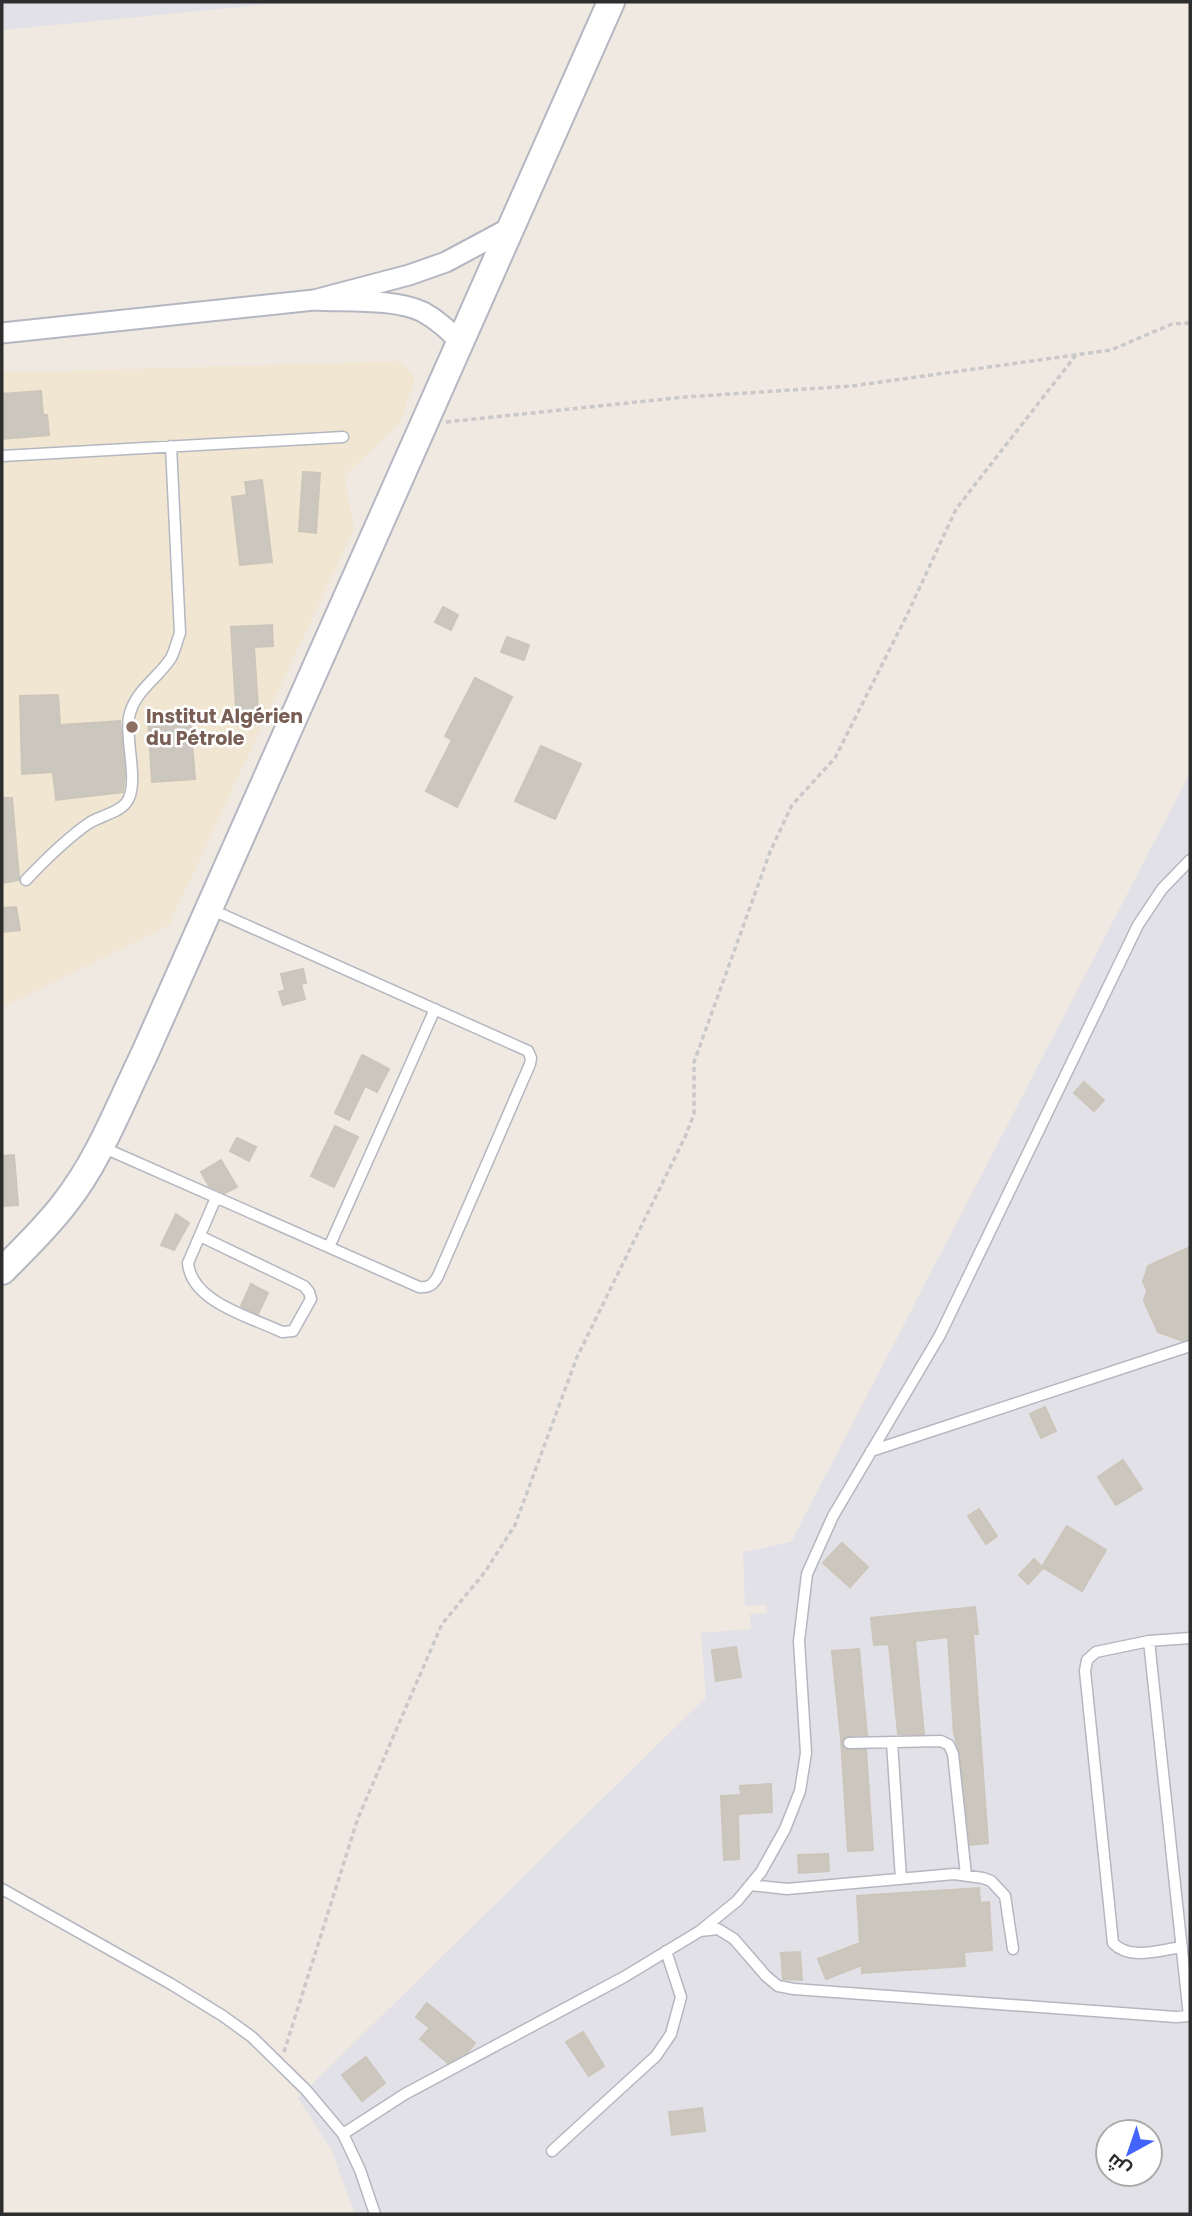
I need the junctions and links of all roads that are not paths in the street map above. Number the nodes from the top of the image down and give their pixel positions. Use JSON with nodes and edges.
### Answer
{"nodes":[{"id":1,"x":611,"y":2,"type":"edge"},
{"id":2,"x":513,"y":226,"type":"junction"},
{"id":3,"x":314,"y":300,"type":"junction"},
{"id":4,"x":2,"y":333,"type":"edge"},
{"id":5,"x":461,"y":343,"type":"junction"},
{"id":6,"x":343,"y":437,"type":"dead end"},
{"id":7,"x":171,"y":446,"type":"junction"},
{"id":8,"x":2,"y":456,"type":"edge"},
{"id":9,"x":1190,"y":860,"type":"edge"},
{"id":10,"x":26,"y":880,"type":"dead end"},
{"id":11,"x":209,"y":909,"type":"junction"},
{"id":12,"x":435,"y":1009,"type":"junction"},
{"id":13,"x":99,"y":1146,"type":"junction"},
{"id":14,"x":216,"y":1198,"type":"junction"},
{"id":15,"x":200,"y":1236,"type":"junction"},
{"id":16,"x":329,"y":1247,"type":"junction"},
{"id":17,"x":2,"y":1271,"type":"edge"},
{"id":18,"x":1190,"y":1346,"type":"edge"},
{"id":19,"x":871,"y":1451,"type":"junction"},
{"id":20,"x":1190,"y":1638,"type":"edge"},
{"id":21,"x":1149,"y":1641,"type":"junction"},
{"id":22,"x":892,"y":1742,"type":"junction"},
{"id":23,"x":849,"y":1743,"type":"dead end"},
{"id":24,"x":966,"y":1875,"type":"junction"},
{"id":25,"x":901,"y":1879,"type":"junction"},
{"id":26,"x":750,"y":1885,"type":"junction"},
{"id":27,"x":2,"y":1889,"type":"edge"},
{"id":28,"x":700,"y":1931,"type":"junction"},
{"id":29,"x":1182,"y":1947,"type":"junction"},
{"id":30,"x":1013,"y":1949,"type":"dead end"},
{"id":31,"x":666,"y":1951,"type":"junction"},
{"id":32,"x":1190,"y":2016,"type":"edge"},
{"id":33,"x":343,"y":2134,"type":"junction"},
{"id":34,"x":552,"y":2151,"type":"dead end"},
{"id":35,"x":375,"y":2214,"type":"edge"}],
"edges":[{"from":1,"to":2,"type":"main road"},
{"from":2,"to":3,"type":"street"},
{"from":2,"to":5,"type":"main road"},
{"from":3,"to":4,"type":"street"},
{"from":3,"to":5,"type":"street"},
{"from":5,"to":11,"type":"main road"},
{"from":6,"to":7,"type":"lane"},
{"from":7,"to":8,"type":"lane"},
{"from":7,"to":10,"type":"lane"},
{"from":9,"to":19,"type":"lane"},
{"from":11,"to":12,"type":"lane"},
{"from":11,"to":13,"type":"main road"},
{"from":12,"to":16,"type":"lane"},
{"from":12,"to":16,"type":"lane"},
{"from":13,"to":14,"type":"lane"},
{"from":13,"to":17,"type":"main road"},
{"from":14,"to":15,"type":"lane"},
{"from":14,"to":16,"type":"lane"},
{"from":15,"to":15,"type":"lane"},
{"from":18,"to":19,"type":"lane"},
{"from":19,"to":26,"type":"lane"},
{"from":20,"to":21,"type":"lane"},
{"from":21,"to":29,"type":"lane"},
{"from":21,"to":29,"type":"lane"},
{"from":22,"to":23,"type":"lane"},
{"from":22,"to":24,"type":"lane"},
{"from":22,"to":25,"type":"lane"},
{"from":24,"to":25,"type":"lane"},
{"from":24,"to":30,"type":"lane"},
{"from":25,"to":26,"type":"lane"},
{"from":26,"to":28,"type":"lane"},
{"from":27,"to":33,"type":"lane"},
{"from":28,"to":31,"type":"lane"},
{"from":28,"to":32,"type":"lane"},
{"from":29,"to":32,"type":"lane"},
{"from":31,"to":33,"type":"lane"},
{"from":31,"to":34,"type":"lane"},
{"from":33,"to":35,"type":"lane"}]}
